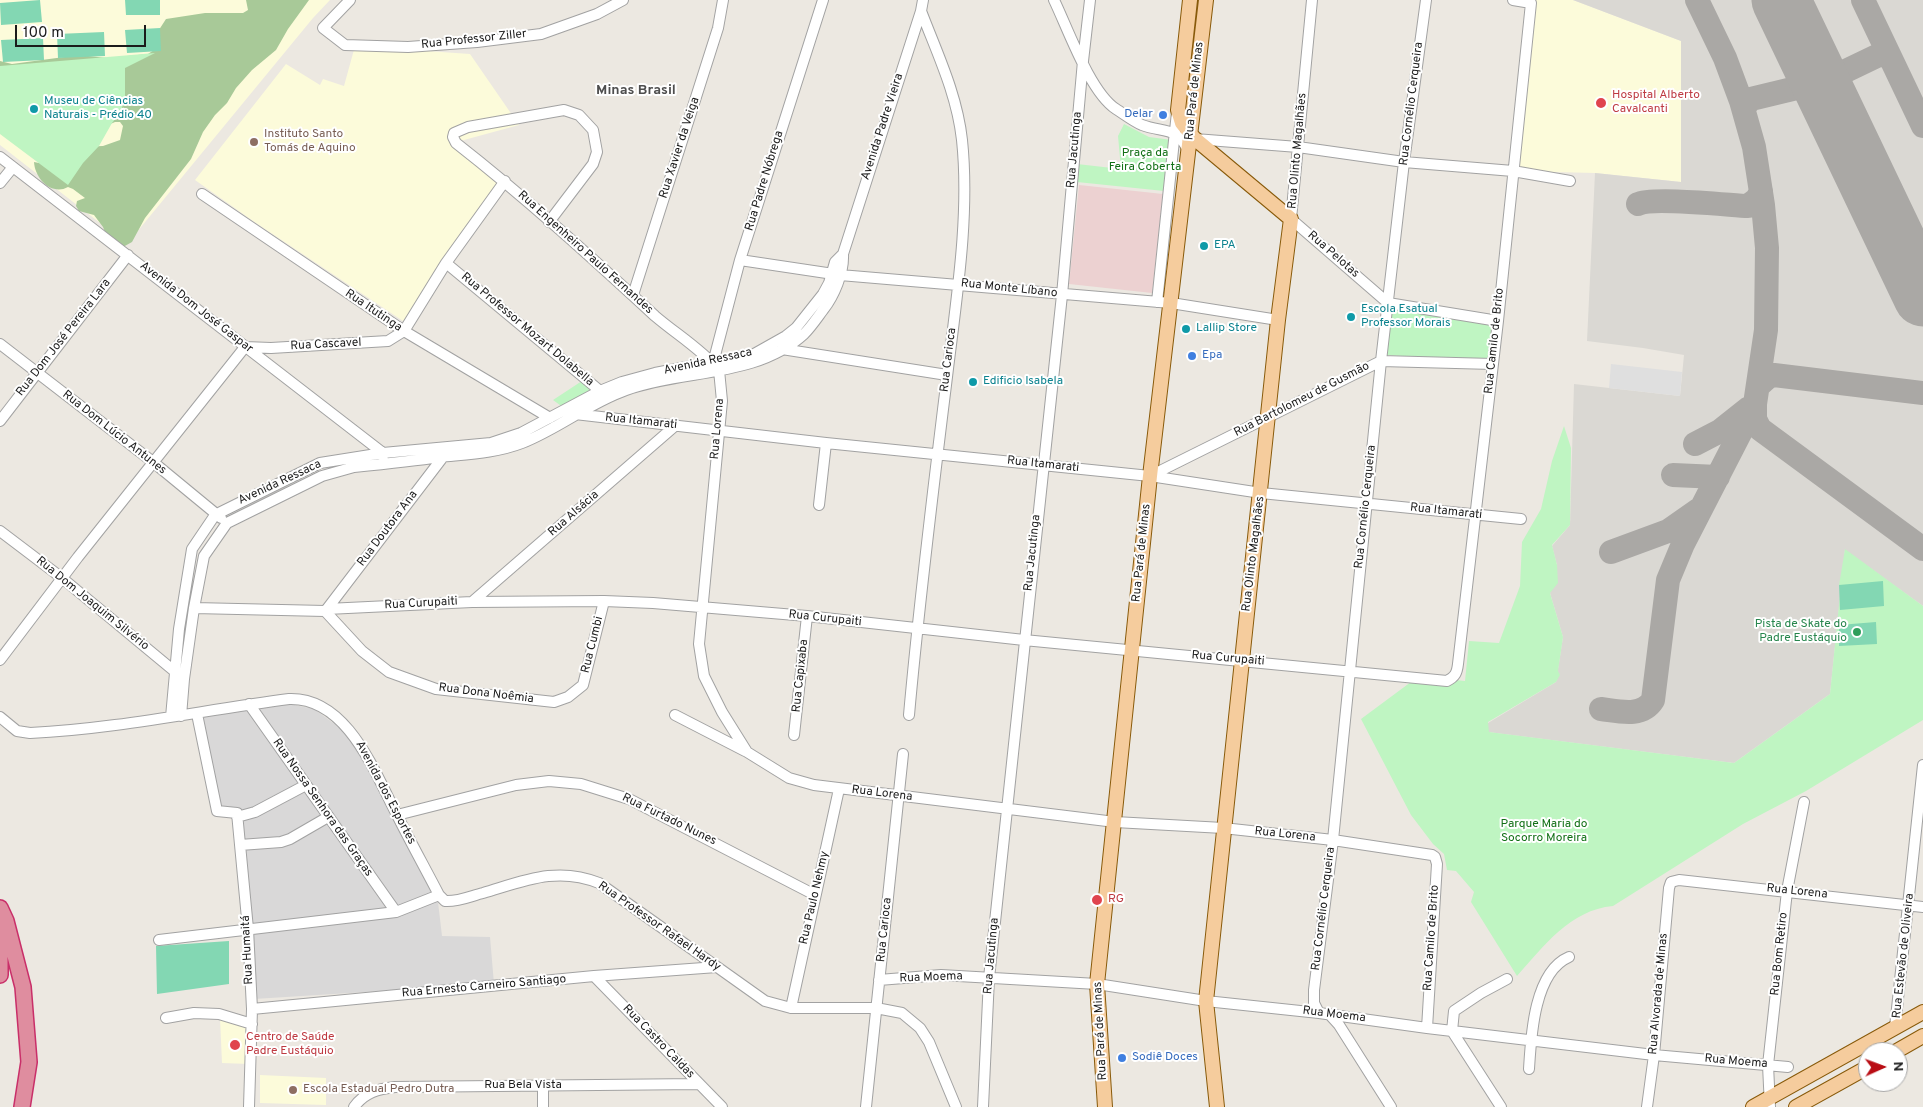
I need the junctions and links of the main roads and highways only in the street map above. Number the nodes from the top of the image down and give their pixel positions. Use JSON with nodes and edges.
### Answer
{"nodes":[{"id":1,"x":1190,"y":0,"type":"edge"},
{"id":2,"x":1206,"y":0,"type":"edge"},
{"id":3,"x":1178,"y":110,"type":"joint"},
{"id":4,"x":1192,"y":137,"type":"junction"},
{"id":5,"x":1291,"y":219,"type":"joint"},
{"id":6,"x":0,"y":908,"type":"edge"},
{"id":7,"x":0,"y":933,"type":"edge"},
{"id":8,"x":0,"y":975,"type":"edge"},
{"id":9,"x":1923,"y":1012,"type":"edge"},
{"id":10,"x":1923,"y":1036,"type":"edge"},
{"id":11,"x":1908,"y":1045,"type":"edge"},
{"id":12,"x":1858,"y":1073,"type":"edge"},
{"id":13,"x":1770,"y":1102,"type":"edge"},
{"id":14,"x":22,"y":1107,"type":"edge"},
{"id":15,"x":1105,"y":1107,"type":"edge"},
{"id":16,"x":1217,"y":1107,"type":"edge"},
{"id":17,"x":1753,"y":1107,"type":"edge"},
{"id":18,"x":1796,"y":1107,"type":"edge"}],
"edges":[{"from":1,"to":3,"type":"main road","name":"Rua Pará de Minas"},
{"from":2,"to":4,"type":"main road","name":"Rua Pará de Minas"},
{"from":3,"to":4,"type":"main road","name":"Rua Pelotas"},
{"from":4,"to":5,"type":"main road","name":"Rua Pelotas"},
{"from":4,"to":15,"type":"main road","name":"Rua Pará de Minas"},
{"from":5,"to":16,"type":"main road","name":"Rua Olinto Magalhães"},
{"from":6,"to":14,"type":"highway"},
{"from":7,"to":8,"type":"highway"},
{"from":9,"to":13,"type":"main road"},
{"from":10,"to":11,"type":"main road"},
{"from":12,"to":18,"type":"main road"},
{"from":13,"to":17,"type":"main road"}]}
